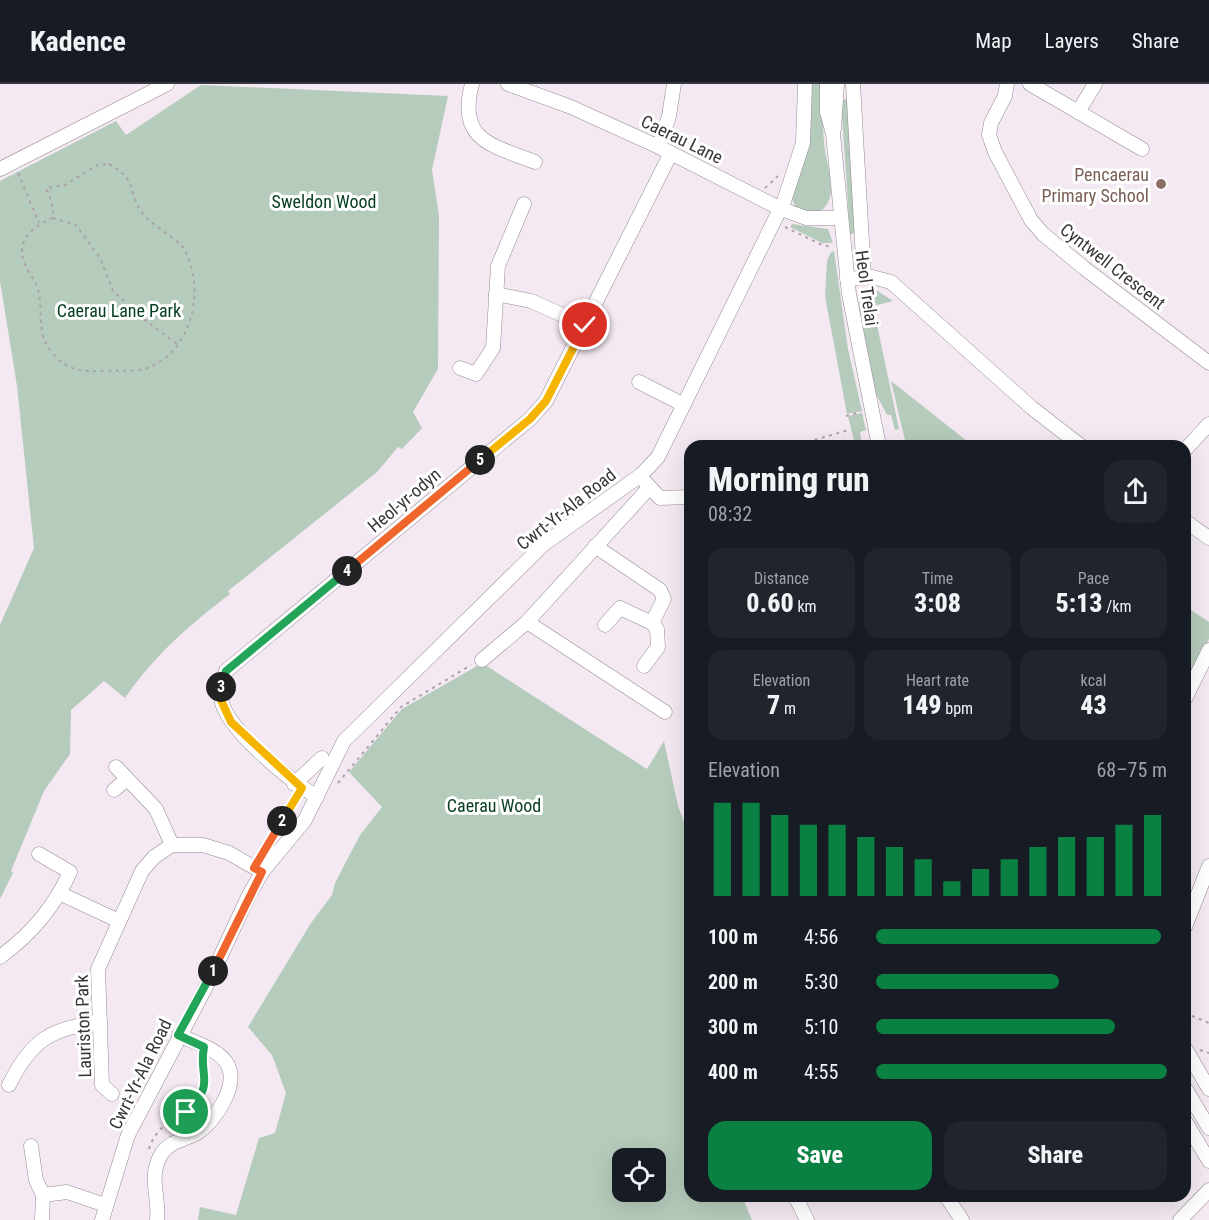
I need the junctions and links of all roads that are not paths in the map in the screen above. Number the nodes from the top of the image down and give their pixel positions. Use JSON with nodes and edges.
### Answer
{"nodes":[{"id":1,"x":167,"y":84,"type":"edge"},
{"id":2,"x":472,"y":84,"type":"edge"},
{"id":3,"x":508,"y":84,"type":"edge"},
{"id":4,"x":674,"y":84,"type":"edge"},
{"id":5,"x":805,"y":84,"type":"edge"},
{"id":6,"x":827,"y":84,"type":"edge"},
{"id":7,"x":837,"y":84,"type":"edge"},
{"id":8,"x":853,"y":84,"type":"edge"},
{"id":9,"x":1007,"y":84,"type":"edge"},
{"id":10,"x":1030,"y":84,"type":"edge"},
{"id":11,"x":1095,"y":84,"type":"edge"},
{"id":12,"x":534,"y":88,"type":"edge"},
{"id":13,"x":1078,"y":112,"type":"junction"},
{"id":14,"x":833,"y":134,"type":"junction"},
{"id":15,"x":1137,"y":146,"type":"dead end"},
{"id":16,"x":665,"y":150,"type":"junction"},
{"id":17,"x":535,"y":162,"type":"dead end"},
{"id":18,"x":0,"y":169,"type":"edge"},
{"id":19,"x":524,"y":204,"type":"dead end"},
{"id":20,"x":777,"y":213,"type":"junction"},
{"id":21,"x":840,"y":218,"type":"junction"},
{"id":22,"x":864,"y":277,"type":"junction"},
{"id":23,"x":847,"y":279,"type":"junction"},
{"id":24,"x":496,"y":294,"type":"junction"},
{"id":25,"x":585,"y":325,"type":"junction"},
{"id":26,"x":1209,"y":363,"type":"edge"},
{"id":27,"x":460,"y":368,"type":"dead end"},
{"id":28,"x":639,"y":382,"type":"dead end"},
{"id":29,"x":684,"y":405,"type":"junction"},
{"id":30,"x":1209,"y":424,"type":"edge"},
{"id":31,"x":878,"y":440,"type":"edge"},
{"id":32,"x":1073,"y":440,"type":"edge"},
{"id":33,"x":1191,"y":444,"type":"edge"},
{"id":34,"x":641,"y":475,"type":"junction"},
{"id":35,"x":649,"y":488,"type":"junction"},
{"id":36,"x":684,"y":497,"type":"edge"},
{"id":37,"x":1191,"y":525,"type":"edge"},
{"id":38,"x":1209,"y":538,"type":"edge"},
{"id":39,"x":595,"y":546,"type":"junction"},
{"id":40,"x":527,"y":622,"type":"junction"},
{"id":41,"x":652,"y":623,"type":"junction"},
{"id":42,"x":605,"y":625,"type":"dead end"},
{"id":43,"x":1209,"y":650,"type":"edge"},
{"id":44,"x":482,"y":660,"type":"road end"},
{"id":45,"x":644,"y":666,"type":"dead end"},
{"id":46,"x":1191,"y":687,"type":"edge"},
{"id":47,"x":665,"y":712,"type":"dead end"},
{"id":48,"x":322,"y":758,"type":"dead end"},
{"id":49,"x":116,"y":766,"type":"dead end"},
{"id":50,"x":127,"y":779,"type":"junction"},
{"id":51,"x":298,"y":786,"type":"junction"},
{"id":52,"x":114,"y":790,"type":"dead end"},
{"id":53,"x":317,"y":797,"type":"junction"},
{"id":54,"x":172,"y":845,"type":"junction"},
{"id":55,"x":39,"y":854,"type":"dead end"},
{"id":56,"x":1209,"y":866,"type":"edge"},
{"id":57,"x":262,"y":872,"type":"junction"},
{"id":58,"x":60,"y":894,"type":"junction"},
{"id":59,"x":1191,"y":912,"type":"edge"},
{"id":60,"x":119,"y":921,"type":"junction"},
{"id":61,"x":0,"y":957,"type":"edge"},
{"id":62,"x":100,"y":1022,"type":"junction"},
{"id":63,"x":178,"y":1035,"type":"junction"},
{"id":64,"x":1191,"y":1057,"type":"edge"},
{"id":65,"x":18,"y":1067,"type":"junction"},
{"id":66,"x":31,"y":1074,"type":"dead end"},
{"id":67,"x":1208,"y":1083,"type":"edge"},
{"id":68,"x":9,"y":1085,"type":"dead end"},
{"id":69,"x":112,"y":1094,"type":"dead end"},
{"id":70,"x":1191,"y":1098,"type":"edge"},
{"id":71,"x":1209,"y":1128,"type":"edge"},
{"id":72,"x":1191,"y":1131,"type":"edge"},
{"id":73,"x":31,"y":1146,"type":"dead end"},
{"id":74,"x":1209,"y":1161,"type":"edge"},
{"id":75,"x":1209,"y":1190,"type":"edge"},
{"id":76,"x":44,"y":1196,"type":"junction"},
{"id":77,"x":798,"y":1202,"type":"edge"},
{"id":78,"x":950,"y":1202,"type":"edge"},
{"id":79,"x":105,"y":1205,"type":"junction"},
{"id":80,"x":42,"y":1220,"type":"edge"},
{"id":81,"x":102,"y":1220,"type":"edge"},
{"id":82,"x":157,"y":1220,"type":"edge"},
{"id":83,"x":807,"y":1220,"type":"edge"},
{"id":84,"x":962,"y":1220,"type":"edge"},
{"id":85,"x":1180,"y":1220,"type":"edge"}],
"edges":[{"from":1,"to":18,"type":"street"},
{"from":2,"to":17,"type":"street"},
{"from":3,"to":12,"type":"street","name":"Caerau Lane"},
{"from":4,"to":16,"type":"street","name":"Heol-yr-odyn"},
{"from":5,"to":20,"type":"street"},
{"from":6,"to":14,"type":"street","name":"Heol Trelai"},
{"from":7,"to":14,"type":"street","name":"Heol Trelai"},
{"from":8,"to":22,"type":"street","name":"Heol Trelai"},
{"from":9,"to":26,"type":"street","name":"Cyntwell Crescent"},
{"from":10,"to":13,"type":"street"},
{"from":11,"to":13,"type":"street"},
{"from":12,"to":16,"type":"street","name":"Caerau Lane"},
{"from":13,"to":15,"type":"street"},
{"from":14,"to":21,"type":"street","name":"Heol Trelai"},
{"from":16,"to":20,"type":"street","name":"Caerau Lane"},
{"from":16,"to":25,"type":"street","name":"Heol-yr-odyn"},
{"from":19,"to":24,"type":"street"},
{"from":20,"to":21,"type":"street","name":"Caerau Lane"},
{"from":20,"to":29,"type":"street","name":"Cwrt-Yr-Ala Road"},
{"from":21,"to":23,"type":"street","name":"Heol Trelai"},
{"from":22,"to":23,"type":"street"},
{"from":22,"to":32,"type":"street"},
{"from":23,"to":31,"type":"street","name":"Heol Trelai"},
{"from":24,"to":25,"type":"street"},
{"from":24,"to":27,"type":"street"},
{"from":25,"to":51,"type":"street","name":"Heol-yr-odyn"},
{"from":28,"to":29,"type":"street"},
{"from":29,"to":34,"type":"street","name":"Cwrt-Yr-Ala Road"},
{"from":30,"to":33,"type":"street"},
{"from":34,"to":35,"type":"street"},
{"from":34,"to":53,"type":"street","name":"Cwrt-Yr-Ala Road"},
{"from":35,"to":36,"type":"street"},
{"from":35,"to":39,"type":"street","name":"Cwrt-Yr-Ala Road"},
{"from":37,"to":38,"type":"street"},
{"from":39,"to":40,"type":"street","name":"Cwrt-Yr-Ala Road"},
{"from":39,"to":41,"type":"street"},
{"from":40,"to":44,"type":"street","name":"Cwrt-Yr-Ala Road"},
{"from":40,"to":47,"type":"street"},
{"from":41,"to":42,"type":"street"},
{"from":41,"to":45,"type":"street"},
{"from":43,"to":46,"type":"street"},
{"from":48,"to":51,"type":"street"},
{"from":49,"to":50,"type":"street"},
{"from":50,"to":52,"type":"street"},
{"from":50,"to":54,"type":"street"},
{"from":51,"to":53,"type":"street","name":"Heol-yr-odyn"},
{"from":53,"to":57,"type":"street","name":"Cwrt-Yr-Ala Road"},
{"from":54,"to":57,"type":"street"},
{"from":54,"to":60,"type":"street","name":"Lauriston Park"},
{"from":55,"to":58,"type":"street"},
{"from":56,"to":59,"type":"street"},
{"from":57,"to":63,"type":"street","name":"Cwrt-Yr-Ala Road"},
{"from":58,"to":60,"type":"street"},
{"from":58,"to":61,"type":"street"},
{"from":60,"to":62,"type":"street","name":"Lauriston Park"},
{"from":62,"to":65,"type":"street"},
{"from":62,"to":69,"type":"street","name":"Lauriston Park"},
{"from":63,"to":79,"type":"street","name":"Cwrt-Yr-Ala Road"},
{"from":63,"to":82,"type":"street"},
{"from":64,"to":67,"type":"street"},
{"from":65,"to":66,"type":"street"},
{"from":65,"to":68,"type":"street"},
{"from":70,"to":71,"type":"street"},
{"from":72,"to":74,"type":"street"},
{"from":73,"to":76,"type":"street"},
{"from":75,"to":85,"type":"street"},
{"from":76,"to":79,"type":"street"},
{"from":76,"to":80,"type":"street"},
{"from":77,"to":83,"type":"street"},
{"from":78,"to":84,"type":"street"},
{"from":79,"to":81,"type":"street","name":"Cwrt-Yr-Ala Road"}]}
